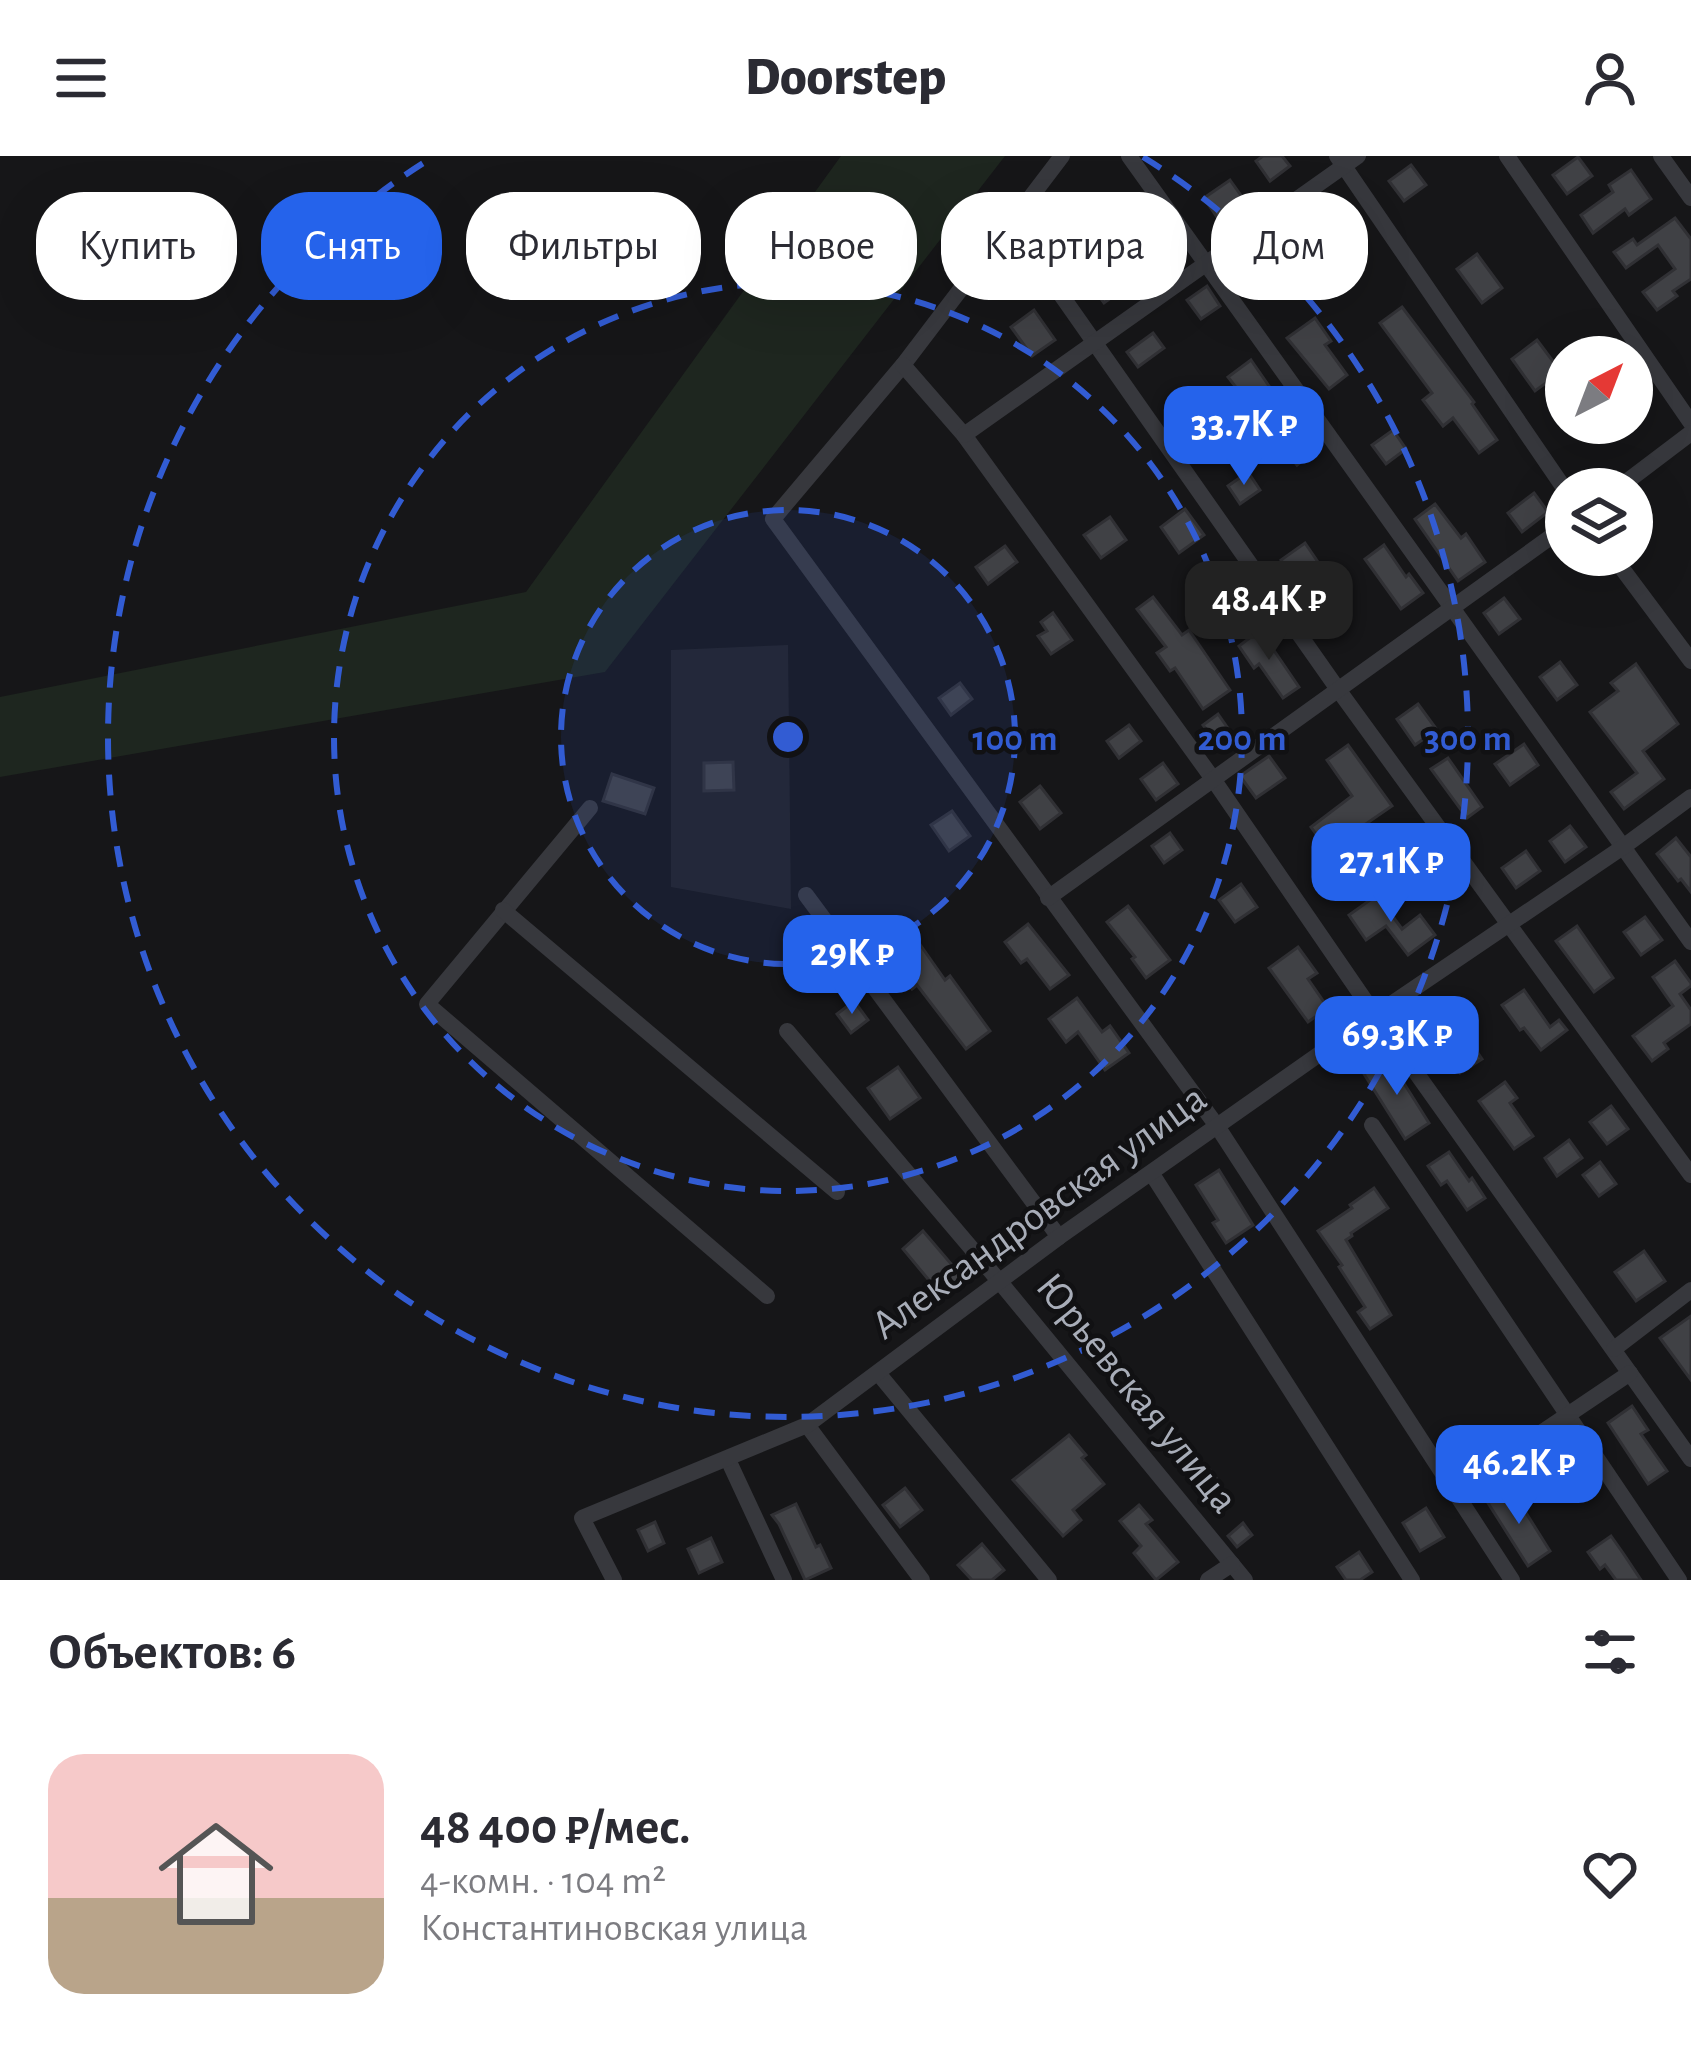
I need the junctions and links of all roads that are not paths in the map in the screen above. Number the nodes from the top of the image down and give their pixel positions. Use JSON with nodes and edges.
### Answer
{"nodes":[{"id":1,"x":1062,"y":156,"type":"edge"},
{"id":2,"x":1129,"y":156,"type":"edge"},
{"id":3,"x":1507,"y":156,"type":"edge"},
{"id":4,"x":1661,"y":156,"type":"edge"},
{"id":5,"x":1346,"y":160,"type":"edge"},
{"id":6,"x":1036,"y":192,"type":"edge"},
{"id":7,"x":1691,"y":198,"type":"edge"},
{"id":8,"x":1206,"y":266,"type":"junction"},
{"id":9,"x":953,"y":300,"type":"edge"},
{"id":10,"x":1065,"y":300,"type":"edge"},
{"id":11,"x":1096,"y":344,"type":"junction"},
{"id":12,"x":903,"y":364,"type":"junction"},
{"id":13,"x":1691,"y":423,"type":"edge"},
{"id":14,"x":1691,"y":433,"type":"edge"},
{"id":15,"x":964,"y":435,"type":"junction"},
{"id":16,"x":1551,"y":468,"type":"edge"},
{"id":17,"x":1645,"y":468,"type":"edge"},
{"id":18,"x":1545,"y":541,"type":"edge"},
{"id":19,"x":1628,"y":576,"type":"edge"},
{"id":20,"x":1452,"y":608,"type":"junction"},
{"id":21,"x":1691,"y":661,"type":"edge"},
{"id":22,"x":1337,"y":688,"type":"junction"},
{"id":23,"x":1213,"y":779,"type":"junction"},
{"id":24,"x":1691,"y":796,"type":"edge"},
{"id":25,"x":590,"y":808,"type":"dead end"},
{"id":26,"x":1623,"y":847,"type":"junction"},
{"id":27,"x":806,"y":895,"type":"dead end"},
{"id":28,"x":1048,"y":898,"type":"junction"},
{"id":29,"x":503,"y":910,"type":"junction"},
{"id":30,"x":1509,"y":926,"type":"junction"},
{"id":31,"x":1691,"y":942,"type":"edge"},
{"id":32,"x":1375,"y":1016,"type":"junction"},
{"id":33,"x":787,"y":1031,"type":"dead end"},
{"id":34,"x":1372,"y":1125,"type":"dead end"},
{"id":35,"x":1217,"y":1126,"type":"junction"},
{"id":36,"x":1152,"y":1174,"type":"junction"},
{"id":37,"x":1691,"y":1175,"type":"edge"},
{"id":38,"x":837,"y":1192,"type":"dead end"},
{"id":39,"x":1059,"y":1237,"type":"junction"},
{"id":40,"x":1000,"y":1282,"type":"junction"},
{"id":41,"x":1691,"y":1290,"type":"edge"},
{"id":42,"x":766,"y":1296,"type":"dead end"},
{"id":43,"x":1614,"y":1348,"type":"junction"},
{"id":44,"x":878,"y":1373,"type":"junction"},
{"id":45,"x":1630,"y":1373,"type":"junction"},
{"id":46,"x":1566,"y":1416,"type":"junction"},
{"id":47,"x":808,"y":1425,"type":"junction"},
{"id":48,"x":1691,"y":1459,"type":"edge"},
{"id":49,"x":730,"y":1466,"type":"dead end"},
{"id":50,"x":1455,"y":1491,"type":"junction"},
{"id":51,"x":1232,"y":1564,"type":"junction"},
{"id":52,"x":614,"y":1580,"type":"edge"},
{"id":53,"x":784,"y":1580,"type":"edge"},
{"id":54,"x":922,"y":1580,"type":"edge"},
{"id":55,"x":1049,"y":1580,"type":"edge"},
{"id":56,"x":1208,"y":1580,"type":"edge"},
{"id":57,"x":1245,"y":1580,"type":"edge"},
{"id":58,"x":1412,"y":1580,"type":"edge"},
{"id":59,"x":1512,"y":1580,"type":"edge"},
{"id":60,"x":1679,"y":1580,"type":"edge"}],
"edges":[{"from":1,"to":6,"type":"street"},
{"from":2,"to":8,"type":"street"},
{"from":3,"to":13,"type":"street"},
{"from":4,"to":7,"type":"street"},
{"from":5,"to":8,"type":"street"},
{"from":5,"to":16,"type":"street"},
{"from":8,"to":11,"type":"street"},
{"from":8,"to":20,"type":"street"},
{"from":9,"to":12,"type":"street"},
{"from":10,"to":11,"type":"street"},
{"from":11,"to":15,"type":"street"},
{"from":11,"to":22,"type":"street"},
{"from":12,"to":15,"type":"street"},
{"from":12,"to":28,"type":"street"},
{"from":14,"to":17,"type":"street"},
{"from":15,"to":23,"type":"street"},
{"from":18,"to":20,"type":"street"},
{"from":19,"to":21,"type":"street"},
{"from":20,"to":22,"type":"street"},
{"from":20,"to":26,"type":"street"},
{"from":22,"to":23,"type":"street"},
{"from":22,"to":30,"type":"street"},
{"from":23,"to":28,"type":"street"},
{"from":23,"to":32,"type":"street"},
{"from":24,"to":26,"type":"street","name":"Александровская улица"},
{"from":25,"to":29,"type":"street"},
{"from":26,"to":30,"type":"street","name":"Александровская улица"},
{"from":26,"to":31,"type":"street"},
{"from":27,"to":39,"type":"street"},
{"from":28,"to":35,"type":"street"},
{"from":29,"to":38,"type":"street"},
{"from":29,"to":42,"type":"street"},
{"from":30,"to":32,"type":"street","name":"Александровская улица"},
{"from":30,"to":37,"type":"street"},
{"from":32,"to":35,"type":"street","name":"Александровская улица"},
{"from":32,"to":43,"type":"street"},
{"from":33,"to":40,"type":"street","name":"Юрьевская улица"},
{"from":34,"to":46,"type":"street"},
{"from":35,"to":36,"type":"street","name":"Александровская улица"},
{"from":35,"to":50,"type":"street"},
{"from":36,"to":39,"type":"street","name":"Александровская улица"},
{"from":36,"to":58,"type":"street"},
{"from":39,"to":40,"type":"street","name":"Александровская улица"},
{"from":40,"to":44,"type":"street","name":"Александровская улица"},
{"from":40,"to":51,"type":"street","name":"Юрьевская улица"},
{"from":41,"to":43,"type":"street"},
{"from":43,"to":45,"type":"street"},
{"from":44,"to":47,"type":"street","name":"Александровская улица"},
{"from":44,"to":55,"type":"street"},
{"from":45,"to":46,"type":"street"},
{"from":45,"to":48,"type":"street"},
{"from":46,"to":50,"type":"street"},
{"from":46,"to":60,"type":"street"},
{"from":47,"to":52,"type":"street","name":"Александровская улица"},
{"from":47,"to":54,"type":"street"},
{"from":49,"to":53,"type":"street"},
{"from":50,"to":59,"type":"street"},
{"from":51,"to":56,"type":"street"},
{"from":51,"to":57,"type":"street","name":"Юрьевская улица"}]}
